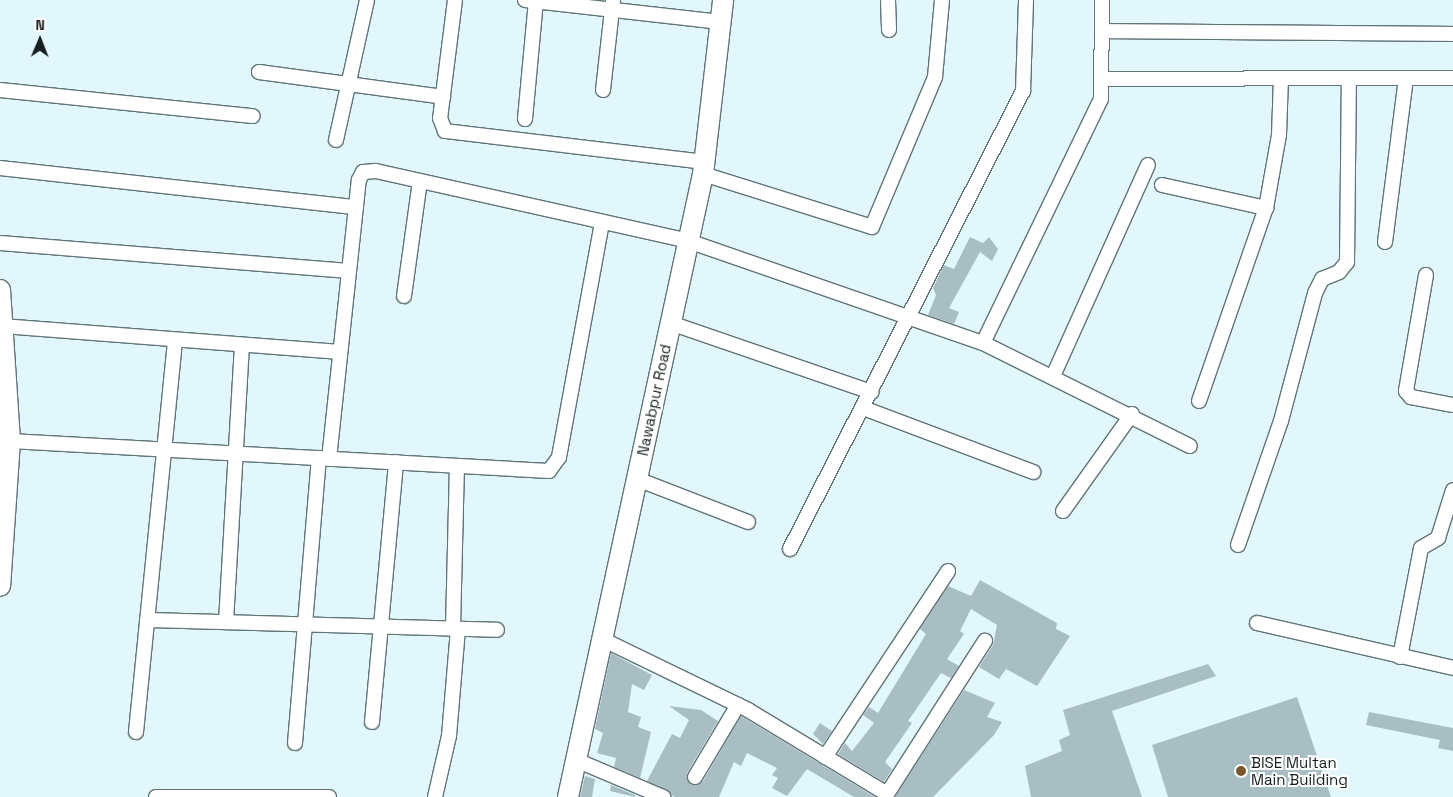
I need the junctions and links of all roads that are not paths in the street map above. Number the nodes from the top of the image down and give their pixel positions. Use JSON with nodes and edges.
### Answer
{"nodes":[{"id":1,"x":366,"y":0,"type":"edge"},
{"id":2,"x":455,"y":0,"type":"edge"},
{"id":3,"x":530,"y":0,"type":"edge"},
{"id":4,"x":723,"y":0,"type":"edge"},
{"id":5,"x":888,"y":0,"type":"edge"},
{"id":6,"x":942,"y":0,"type":"edge"},
{"id":7,"x":1026,"y":0,"type":"edge"},
{"id":8,"x":1102,"y":0,"type":"edge"},
{"id":9,"x":612,"y":5,"type":"edge"},
{"id":10,"x":721,"y":22,"type":"junction"},
{"id":11,"x":889,"y":30,"type":"dead end"},
{"id":12,"x":1102,"y":31,"type":"junction"},
{"id":13,"x":1453,"y":34,"type":"edge"},
{"id":14,"x":259,"y":72,"type":"dead end"},
{"id":15,"x":1406,"y":78,"type":"junction"},
{"id":16,"x":1453,"y":78,"type":"edge"},
{"id":17,"x":1103,"y":79,"type":"junction"},
{"id":18,"x":1281,"y":79,"type":"junction"},
{"id":19,"x":1349,"y":79,"type":"junction"},
{"id":20,"x":348,"y":87,"type":"junction"},
{"id":21,"x":0,"y":90,"type":"edge"},
{"id":22,"x":603,"y":90,"type":"dead end"},
{"id":23,"x":443,"y":97,"type":"junction"},
{"id":24,"x":253,"y":116,"type":"dead end"},
{"id":25,"x":525,"y":119,"type":"dead end"},
{"id":26,"x":336,"y":140,"type":"dead end"},
{"id":27,"x":1148,"y":165,"type":"dead end"},
{"id":28,"x":0,"y":168,"type":"edge"},
{"id":29,"x":703,"y":168,"type":"junction"},
{"id":30,"x":420,"y":181,"type":"junction"},
{"id":31,"x":1162,"y":184,"type":"dead end"},
{"id":32,"x":356,"y":207,"type":"junction"},
{"id":33,"x":1266,"y":208,"type":"junction"},
{"id":34,"x":602,"y":222,"type":"junction"},
{"id":35,"x":688,"y":241,"type":"junction"},
{"id":36,"x":1385,"y":242,"type":"dead end"},
{"id":37,"x":0,"y":243,"type":"edge"},
{"id":38,"x":349,"y":271,"type":"junction"},
{"id":39,"x":1426,"y":275,"type":"dead end"},
{"id":40,"x":0,"y":290,"type":"edge"},
{"id":41,"x":404,"y":296,"type":"dead end"},
{"id":42,"x":910,"y":318,"type":"junction"},
{"id":43,"x":670,"y":323,"type":"junction"},
{"id":44,"x":3,"y":326,"type":"junction"},
{"id":45,"x":175,"y":340,"type":"junction"},
{"id":46,"x":983,"y":343,"type":"junction"},
{"id":47,"x":242,"y":345,"type":"junction"},
{"id":48,"x":340,"y":352,"type":"junction"},
{"id":49,"x":1054,"y":374,"type":"junction"},
{"id":50,"x":872,"y":392,"type":"junction"},
{"id":51,"x":1199,"y":401,"type":"dead end"},
{"id":52,"x":1453,"y":405,"type":"edge"},
{"id":53,"x":863,"y":408,"type":"junction"},
{"id":54,"x":1132,"y":414,"type":"junction"},
{"id":55,"x":10,"y":441,"type":"junction"},
{"id":56,"x":1190,"y":446,"type":"dead end"},
{"id":57,"x":164,"y":449,"type":"junction"},
{"id":58,"x":236,"y":453,"type":"junction"},
{"id":59,"x":324,"y":458,"type":"junction"},
{"id":60,"x":396,"y":462,"type":"junction"},
{"id":61,"x":457,"y":466,"type":"junction"},
{"id":62,"x":1033,"y":472,"type":"dead end"},
{"id":63,"x":637,"y":479,"type":"junction"},
{"id":64,"x":1453,"y":490,"type":"edge"},
{"id":65,"x":1064,"y":511,"type":"dead end"},
{"id":66,"x":748,"y":522,"type":"dead end"},
{"id":67,"x":1238,"y":545,"type":"dead end"},
{"id":68,"x":790,"y":549,"type":"dead end"},
{"id":69,"x":948,"y":571,"type":"dead end"},
{"id":70,"x":0,"y":586,"type":"edge"},
{"id":71,"x":147,"y":620,"type":"junction"},
{"id":72,"x":226,"y":622,"type":"junction"},
{"id":73,"x":1258,"y":623,"type":"dead end"},
{"id":74,"x":305,"y":624,"type":"junction"},
{"id":75,"x":381,"y":626,"type":"junction"},
{"id":76,"x":455,"y":628,"type":"junction"},
{"id":77,"x":497,"y":630,"type":"dead end"},
{"id":78,"x":602,"y":639,"type":"junction"},
{"id":79,"x":985,"y":641,"type":"dead end"},
{"id":80,"x":1400,"y":658,"type":"junction"},
{"id":81,"x":1453,"y":668,"type":"edge"},
{"id":82,"x":738,"y":705,"type":"junction"},
{"id":83,"x":372,"y":722,"type":"dead end"},
{"id":84,"x":136,"y":732,"type":"dead end"},
{"id":85,"x":295,"y":742,"type":"dead end"},
{"id":86,"x":825,"y":757,"type":"junction"},
{"id":87,"x":576,"y":760,"type":"junction"},
{"id":88,"x":695,"y":777,"type":"dead end"},
{"id":89,"x":647,"y":794,"type":"edge"},
{"id":90,"x":156,"y":797,"type":"edge"},
{"id":91,"x":329,"y":797,"type":"edge"},
{"id":92,"x":435,"y":797,"type":"edge"},
{"id":93,"x":568,"y":797,"type":"edge"},
{"id":94,"x":663,"y":797,"type":"edge"}],
"edges":[{"from":1,"to":20,"type":"street"},
{"from":2,"to":23,"type":"street"},
{"from":3,"to":9,"type":"street"},
{"from":3,"to":25,"type":"street"},
{"from":4,"to":10,"type":"street","name":"Nawabpur Road"},
{"from":5,"to":11,"type":"street"},
{"from":6,"to":29,"type":"street"},
{"from":7,"to":42,"type":"street"},
{"from":8,"to":12,"type":"street"},
{"from":9,"to":10,"type":"street"},
{"from":9,"to":22,"type":"street"},
{"from":10,"to":29,"type":"street","name":"Nawabpur Road"},
{"from":12,"to":13,"type":"street"},
{"from":12,"to":17,"type":"street"},
{"from":14,"to":20,"type":"street"},
{"from":15,"to":16,"type":"street"},
{"from":15,"to":19,"type":"street"},
{"from":15,"to":36,"type":"street"},
{"from":17,"to":18,"type":"street"},
{"from":17,"to":46,"type":"street"},
{"from":18,"to":19,"type":"street"},
{"from":18,"to":33,"type":"street"},
{"from":19,"to":67,"type":"street"},
{"from":20,"to":23,"type":"street"},
{"from":20,"to":26,"type":"street"},
{"from":21,"to":24,"type":"street"},
{"from":23,"to":29,"type":"street"},
{"from":27,"to":49,"type":"street"},
{"from":28,"to":32,"type":"street"},
{"from":29,"to":35,"type":"street","name":"Nawabpur Road"},
{"from":30,"to":32,"type":"street"},
{"from":30,"to":34,"type":"street"},
{"from":30,"to":41,"type":"street"},
{"from":31,"to":33,"type":"street"},
{"from":32,"to":38,"type":"street"},
{"from":33,"to":51,"type":"street"},
{"from":34,"to":35,"type":"street"},
{"from":34,"to":61,"type":"street"},
{"from":35,"to":42,"type":"street"},
{"from":35,"to":43,"type":"street","name":"Nawabpur Road"},
{"from":37,"to":38,"type":"street"},
{"from":38,"to":48,"type":"street"},
{"from":39,"to":52,"type":"street"},
{"from":40,"to":44,"type":"street"},
{"from":42,"to":46,"type":"street"},
{"from":42,"to":50,"type":"street"},
{"from":43,"to":50,"type":"street"},
{"from":43,"to":63,"type":"street","name":"Nawabpur Road"},
{"from":44,"to":45,"type":"street"},
{"from":44,"to":55,"type":"street"},
{"from":45,"to":47,"type":"street"},
{"from":45,"to":57,"type":"street"},
{"from":46,"to":49,"type":"street"},
{"from":47,"to":48,"type":"street"},
{"from":47,"to":58,"type":"street"},
{"from":48,"to":59,"type":"street"},
{"from":49,"to":54,"type":"street"},
{"from":50,"to":53,"type":"street"},
{"from":53,"to":62,"type":"street"},
{"from":53,"to":68,"type":"street"},
{"from":54,"to":56,"type":"street"},
{"from":54,"to":65,"type":"street"},
{"from":55,"to":57,"type":"street"},
{"from":55,"to":70,"type":"street"},
{"from":57,"to":58,"type":"street"},
{"from":57,"to":71,"type":"street"},
{"from":58,"to":59,"type":"street"},
{"from":58,"to":72,"type":"street"},
{"from":59,"to":60,"type":"street"},
{"from":59,"to":74,"type":"street"},
{"from":60,"to":61,"type":"street"},
{"from":60,"to":75,"type":"street"},
{"from":61,"to":76,"type":"street"},
{"from":63,"to":66,"type":"street"},
{"from":63,"to":78,"type":"street","name":"Nawabpur Road"},
{"from":64,"to":80,"type":"street"},
{"from":69,"to":86,"type":"street"},
{"from":71,"to":72,"type":"street"},
{"from":71,"to":84,"type":"street"},
{"from":72,"to":74,"type":"street"},
{"from":73,"to":80,"type":"street"},
{"from":74,"to":75,"type":"street"},
{"from":74,"to":85,"type":"street"},
{"from":75,"to":76,"type":"street"},
{"from":75,"to":83,"type":"street"},
{"from":76,"to":77,"type":"street"},
{"from":76,"to":92,"type":"street"},
{"from":78,"to":82,"type":"street"},
{"from":78,"to":87,"type":"street","name":"Nawabpur Road"},
{"from":79,"to":86,"type":"street"},
{"from":80,"to":81,"type":"street"},
{"from":82,"to":86,"type":"street"},
{"from":82,"to":88,"type":"street"},
{"from":87,"to":89,"type":"street"},
{"from":87,"to":93,"type":"street","name":"Nawabpur Road"},
{"from":89,"to":94,"type":"street"},
{"from":90,"to":91,"type":"street"}]}
